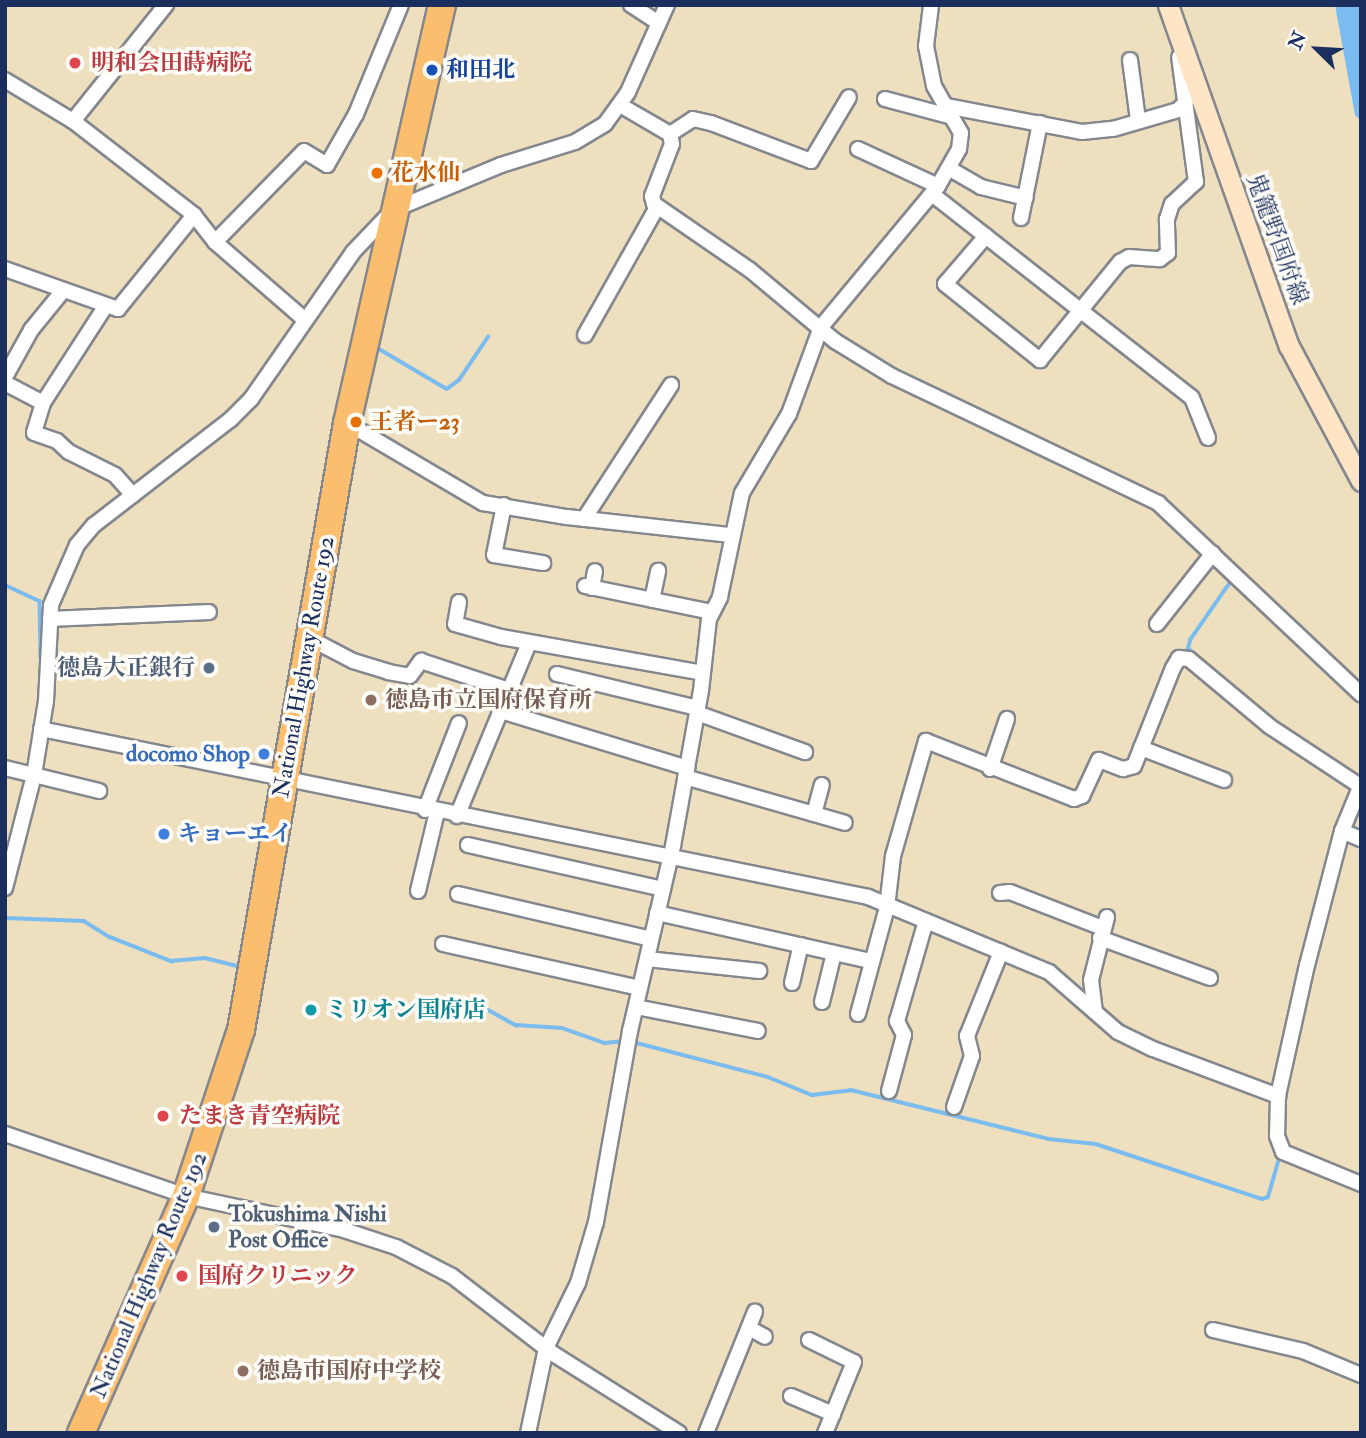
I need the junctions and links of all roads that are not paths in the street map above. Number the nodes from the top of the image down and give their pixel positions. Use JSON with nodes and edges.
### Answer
{"nodes":[{"id":1,"x":166,"y":5,"type":"edge"},
{"id":2,"x":401,"y":5,"type":"edge"},
{"id":3,"x":631,"y":5,"type":"edge"},
{"id":4,"x":667,"y":5,"type":"edge"},
{"id":5,"x":931,"y":5,"type":"edge"},
{"id":6,"x":1161,"y":5,"type":"edge"},
{"id":7,"x":1168,"y":5,"type":"edge"},
{"id":8,"x":438,"y":7,"type":"edge"},
{"id":9,"x":659,"y":23,"type":"junction"},
{"id":10,"x":1176,"y":29,"type":"junction"},
{"id":11,"x":1130,"y":60,"type":"dead end"},
{"id":12,"x":5,"y":80,"type":"edge"},
{"id":13,"x":849,"y":97,"type":"dead end"},
{"id":14,"x":885,"y":99,"type":"dead end"},
{"id":15,"x":1185,"y":102,"type":"junction"},
{"id":16,"x":620,"y":105,"type":"junction"},
{"id":17,"x":949,"y":111,"type":"junction"},
{"id":18,"x":73,"y":121,"type":"junction"},
{"id":19,"x":1138,"y":121,"type":"junction"},
{"id":20,"x":1040,"y":124,"type":"junction"},
{"id":21,"x":670,"y":134,"type":"junction"},
{"id":22,"x":858,"y":149,"type":"dead end"},
{"id":23,"x":950,"y":169,"type":"junction"},
{"id":24,"x":935,"y":190,"type":"junction"},
{"id":25,"x":1026,"y":198,"type":"junction"},
{"id":26,"x":657,"y":206,"type":"junction"},
{"id":27,"x":393,"y":210,"type":"junction"},
{"id":28,"x":194,"y":215,"type":"junction"},
{"id":29,"x":1021,"y":218,"type":"dead end"},
{"id":30,"x":986,"y":236,"type":"junction"},
{"id":31,"x":215,"y":242,"type":"junction"},
{"id":32,"x":5,"y":269,"type":"edge"},
{"id":33,"x":62,"y":292,"type":"junction"},
{"id":34,"x":105,"y":307,"type":"junction"},
{"id":35,"x":1080,"y":309,"type":"junction"},
{"id":36,"x":305,"y":320,"type":"junction"},
{"id":37,"x":821,"y":327,"type":"junction"},
{"id":38,"x":586,"y":335,"type":"dead end"},
{"id":39,"x":5,"y":377,"type":"edge"},
{"id":40,"x":5,"y":383,"type":"edge"},
{"id":41,"x":671,"y":385,"type":"dead end"},
{"id":42,"x":661,"y":401,"type":"junction"},
{"id":43,"x":43,"y":403,"type":"junction"},
{"id":44,"x":675,"y":409,"type":"dead end"},
{"id":45,"x":346,"y":423,"type":"junction"},
{"id":46,"x":1208,"y":438,"type":"dead end"},
{"id":47,"x":1361,"y":481,"type":"edge"},
{"id":48,"x":134,"y":495,"type":"junction"},
{"id":49,"x":504,"y":505,"type":"junction"},
{"id":50,"x":584,"y":519,"type":"junction"},
{"id":51,"x":732,"y":535,"type":"junction"},
{"id":52,"x":1213,"y":553,"type":"junction"},
{"id":53,"x":543,"y":563,"type":"dead end"},
{"id":54,"x":595,"y":571,"type":"dead end"},
{"id":55,"x":658,"y":571,"type":"dead end"},
{"id":56,"x":652,"y":600,"type":"junction"},
{"id":57,"x":459,"y":602,"type":"dead end"},
{"id":58,"x":209,"y":612,"type":"dead end"},
{"id":59,"x":712,"y":612,"type":"junction"},
{"id":60,"x":50,"y":619,"type":"junction"},
{"id":61,"x":1157,"y":624,"type":"dead end"},
{"id":62,"x":309,"y":638,"type":"junction"},
{"id":63,"x":529,"y":643,"type":"junction"},
{"id":64,"x":703,"y":673,"type":"junction"},
{"id":65,"x":557,"y":674,"type":"dead end"},
{"id":66,"x":509,"y":690,"type":"junction"},
{"id":67,"x":1361,"y":694,"type":"edge"},
{"id":68,"x":501,"y":711,"type":"junction"},
{"id":69,"x":697,"y":711,"type":"junction"},
{"id":70,"x":1007,"y":719,"type":"dead end"},
{"id":71,"x":459,"y":723,"type":"dead end"},
{"id":72,"x":41,"y":729,"type":"junction"},
{"id":73,"x":1141,"y":748,"type":"junction"},
{"id":74,"x":805,"y":752,"type":"dead end"},
{"id":75,"x":5,"y":768,"type":"edge"},
{"id":76,"x":990,"y":769,"type":"junction"},
{"id":77,"x":686,"y":772,"type":"junction"},
{"id":78,"x":34,"y":775,"type":"junction"},
{"id":79,"x":285,"y":780,"type":"junction"},
{"id":80,"x":1224,"y":780,"type":"dead end"},
{"id":81,"x":821,"y":785,"type":"dead end"},
{"id":82,"x":1360,"y":785,"type":"edge"},
{"id":83,"x":99,"y":790,"type":"dead end"},
{"id":84,"x":431,"y":811,"type":"junction"},
{"id":85,"x":814,"y":814,"type":"junction"},
{"id":86,"x":457,"y":817,"type":"junction"},
{"id":87,"x":845,"y":823,"type":"dead end"},
{"id":88,"x":1342,"y":831,"type":"junction"},
{"id":89,"x":1361,"y":839,"type":"edge"},
{"id":90,"x":468,"y":845,"type":"dead end"},
{"id":91,"x":671,"y":855,"type":"junction"},
{"id":92,"x":5,"y":888,"type":"edge"},
{"id":93,"x":663,"y":889,"type":"junction"},
{"id":94,"x":418,"y":891,"type":"dead end"},
{"id":95,"x":458,"y":894,"type":"dead end"},
{"id":96,"x":1000,"y":894,"type":"dead end"},
{"id":97,"x":887,"y":907,"type":"junction"},
{"id":98,"x":657,"y":913,"type":"junction"},
{"id":99,"x":925,"y":923,"type":"junction"},
{"id":100,"x":1103,"y":928,"type":"junction"},
{"id":101,"x":651,"y":939,"type":"junction"},
{"id":102,"x":443,"y":944,"type":"dead end"},
{"id":103,"x":801,"y":945,"type":"junction"},
{"id":104,"x":1001,"y":952,"type":"junction"},
{"id":105,"x":834,"y":953,"type":"junction"},
{"id":106,"x":647,"y":959,"type":"junction"},
{"id":107,"x":870,"y":961,"type":"junction"},
{"id":108,"x":759,"y":971,"type":"dead end"},
{"id":109,"x":1210,"y":978,"type":"dead end"},
{"id":110,"x":792,"y":982,"type":"dead end"},
{"id":111,"x":640,"y":988,"type":"junction"},
{"id":112,"x":822,"y":1002,"type":"dead end"},
{"id":113,"x":636,"y":1007,"type":"junction"},
{"id":114,"x":1095,"y":1012,"type":"junction"},
{"id":115,"x":858,"y":1014,"type":"dead end"},
{"id":116,"x":758,"y":1031,"type":"dead end"},
{"id":117,"x":889,"y":1091,"type":"dead end"},
{"id":118,"x":1278,"y":1096,"type":"junction"},
{"id":119,"x":954,"y":1107,"type":"dead end"},
{"id":120,"x":5,"y":1134,"type":"edge"},
{"id":121,"x":1361,"y":1184,"type":"edge"},
{"id":122,"x":186,"y":1196,"type":"junction"},
{"id":123,"x":755,"y":1312,"type":"dead end"},
{"id":124,"x":749,"y":1328,"type":"junction"},
{"id":125,"x":1213,"y":1330,"type":"dead end"},
{"id":126,"x":765,"y":1337,"type":"dead end"},
{"id":127,"x":809,"y":1340,"type":"dead end"},
{"id":128,"x":546,"y":1348,"type":"junction"},
{"id":129,"x":1361,"y":1375,"type":"edge"},
{"id":130,"x":791,"y":1396,"type":"dead end"},
{"id":131,"x":833,"y":1414,"type":"junction"},
{"id":132,"x":81,"y":1433,"type":"edge"},
{"id":133,"x":528,"y":1433,"type":"edge"},
{"id":134,"x":679,"y":1433,"type":"edge"},
{"id":135,"x":706,"y":1433,"type":"edge"},
{"id":136,"x":825,"y":1433,"type":"edge"}],
"edges":[{"from":1,"to":18,"type":"street"},
{"from":2,"to":31,"type":"street"},
{"from":3,"to":9,"type":"street"},
{"from":4,"to":9,"type":"street"},
{"from":5,"to":17,"type":"street"},
{"from":6,"to":10,"type":"street"},
{"from":7,"to":10,"type":"main road","name":"鬼籠野国府線"},
{"from":8,"to":27,"type":"highway","name":"National Highway Route 192"},
{"from":9,"to":16,"type":"street"},
{"from":10,"to":15,"type":"street"},
{"from":10,"to":47,"type":"main road","name":"鬼籠野国府線"},
{"from":11,"to":19,"type":"street"},
{"from":12,"to":18,"type":"street"},
{"from":13,"to":21,"type":"street"},
{"from":14,"to":17,"type":"street"},
{"from":15,"to":19,"type":"street"},
{"from":15,"to":35,"type":"street"},
{"from":16,"to":21,"type":"street"},
{"from":16,"to":27,"type":"street"},
{"from":17,"to":20,"type":"street"},
{"from":17,"to":23,"type":"street"},
{"from":18,"to":28,"type":"street"},
{"from":19,"to":20,"type":"street"},
{"from":20,"to":25,"type":"street"},
{"from":21,"to":26,"type":"street"},
{"from":22,"to":24,"type":"street"},
{"from":23,"to":24,"type":"street"},
{"from":23,"to":25,"type":"street"},
{"from":24,"to":30,"type":"street"},
{"from":24,"to":37,"type":"street"},
{"from":25,"to":29,"type":"street"},
{"from":26,"to":37,"type":"street"},
{"from":26,"to":38,"type":"street"},
{"from":27,"to":36,"type":"street"},
{"from":27,"to":45,"type":"highway","name":"National Highway Route 192"},
{"from":28,"to":31,"type":"street"},
{"from":28,"to":34,"type":"street"},
{"from":30,"to":35,"type":"street"},
{"from":30,"to":35,"type":"street"},
{"from":31,"to":36,"type":"street"},
{"from":32,"to":33,"type":"street"},
{"from":33,"to":34,"type":"street"},
{"from":33,"to":39,"type":"street"},
{"from":34,"to":43,"type":"street"},
{"from":35,"to":46,"type":"street"},
{"from":36,"to":48,"type":"street"},
{"from":37,"to":51,"type":"street"},
{"from":37,"to":52,"type":"street"},
{"from":40,"to":43,"type":"street"},
{"from":41,"to":42,"type":"street"},
{"from":42,"to":44,"type":"street"},
{"from":42,"to":50,"type":"street"},
{"from":43,"to":48,"type":"street"},
{"from":45,"to":49,"type":"street"},
{"from":45,"to":62,"type":"highway","name":"National Highway Route 192"},
{"from":48,"to":60,"type":"street"},
{"from":49,"to":50,"type":"street"},
{"from":49,"to":53,"type":"street"},
{"from":50,"to":51,"type":"street"},
{"from":51,"to":59,"type":"street"},
{"from":52,"to":61,"type":"street"},
{"from":52,"to":67,"type":"street"},
{"from":54,"to":56,"type":"street"},
{"from":55,"to":56,"type":"street"},
{"from":56,"to":59,"type":"street"},
{"from":57,"to":63,"type":"street"},
{"from":58,"to":60,"type":"street"},
{"from":59,"to":64,"type":"street"},
{"from":60,"to":72,"type":"street"},
{"from":62,"to":66,"type":"street"},
{"from":62,"to":79,"type":"highway","name":"National Highway Route 192"},
{"from":63,"to":64,"type":"street"},
{"from":63,"to":66,"type":"street"},
{"from":64,"to":69,"type":"street"},
{"from":65,"to":69,"type":"street"},
{"from":66,"to":68,"type":"street"},
{"from":68,"to":77,"type":"street"},
{"from":68,"to":86,"type":"street"},
{"from":69,"to":74,"type":"street"},
{"from":69,"to":77,"type":"street"},
{"from":70,"to":76,"type":"street"},
{"from":71,"to":84,"type":"street"},
{"from":72,"to":78,"type":"street"},
{"from":72,"to":79,"type":"street"},
{"from":73,"to":76,"type":"street"},
{"from":73,"to":80,"type":"street"},
{"from":73,"to":82,"type":"street"},
{"from":75,"to":78,"type":"street"},
{"from":76,"to":97,"type":"street"},
{"from":77,"to":85,"type":"street"},
{"from":77,"to":91,"type":"street"},
{"from":78,"to":83,"type":"street"},
{"from":78,"to":92,"type":"street"},
{"from":79,"to":84,"type":"street"},
{"from":79,"to":122,"type":"highway","name":"National Highway Route 192"},
{"from":81,"to":85,"type":"street"},
{"from":82,"to":88,"type":"street"},
{"from":84,"to":86,"type":"street"},
{"from":84,"to":94,"type":"street"},
{"from":85,"to":87,"type":"street"},
{"from":86,"to":91,"type":"street"},
{"from":88,"to":89,"type":"street"},
{"from":88,"to":118,"type":"street"},
{"from":90,"to":93,"type":"street"},
{"from":91,"to":93,"type":"street"},
{"from":91,"to":97,"type":"street"},
{"from":93,"to":98,"type":"street"},
{"from":95,"to":101,"type":"street"},
{"from":96,"to":100,"type":"street"},
{"from":97,"to":99,"type":"street"},
{"from":97,"to":107,"type":"street"},
{"from":98,"to":101,"type":"street"},
{"from":98,"to":103,"type":"street"},
{"from":99,"to":104,"type":"street"},
{"from":99,"to":117,"type":"street"},
{"from":100,"to":109,"type":"street"},
{"from":100,"to":114,"type":"street"},
{"from":101,"to":106,"type":"street"},
{"from":102,"to":111,"type":"street"},
{"from":103,"to":105,"type":"street"},
{"from":103,"to":110,"type":"street"},
{"from":104,"to":114,"type":"street"},
{"from":104,"to":119,"type":"street"},
{"from":105,"to":107,"type":"street"},
{"from":105,"to":112,"type":"street"},
{"from":106,"to":108,"type":"street"},
{"from":106,"to":111,"type":"street"},
{"from":107,"to":115,"type":"street"},
{"from":111,"to":113,"type":"street"},
{"from":113,"to":116,"type":"street"},
{"from":113,"to":128,"type":"street"},
{"from":114,"to":118,"type":"street"},
{"from":118,"to":121,"type":"street"},
{"from":120,"to":122,"type":"street"},
{"from":122,"to":128,"type":"street"},
{"from":122,"to":132,"type":"highway","name":"National Highway Route 192"},
{"from":123,"to":124,"type":"street"},
{"from":124,"to":126,"type":"street"},
{"from":124,"to":135,"type":"street"},
{"from":125,"to":129,"type":"street"},
{"from":127,"to":131,"type":"street"},
{"from":128,"to":133,"type":"street"},
{"from":128,"to":134,"type":"street"},
{"from":130,"to":131,"type":"street"},
{"from":131,"to":136,"type":"street"}]}
